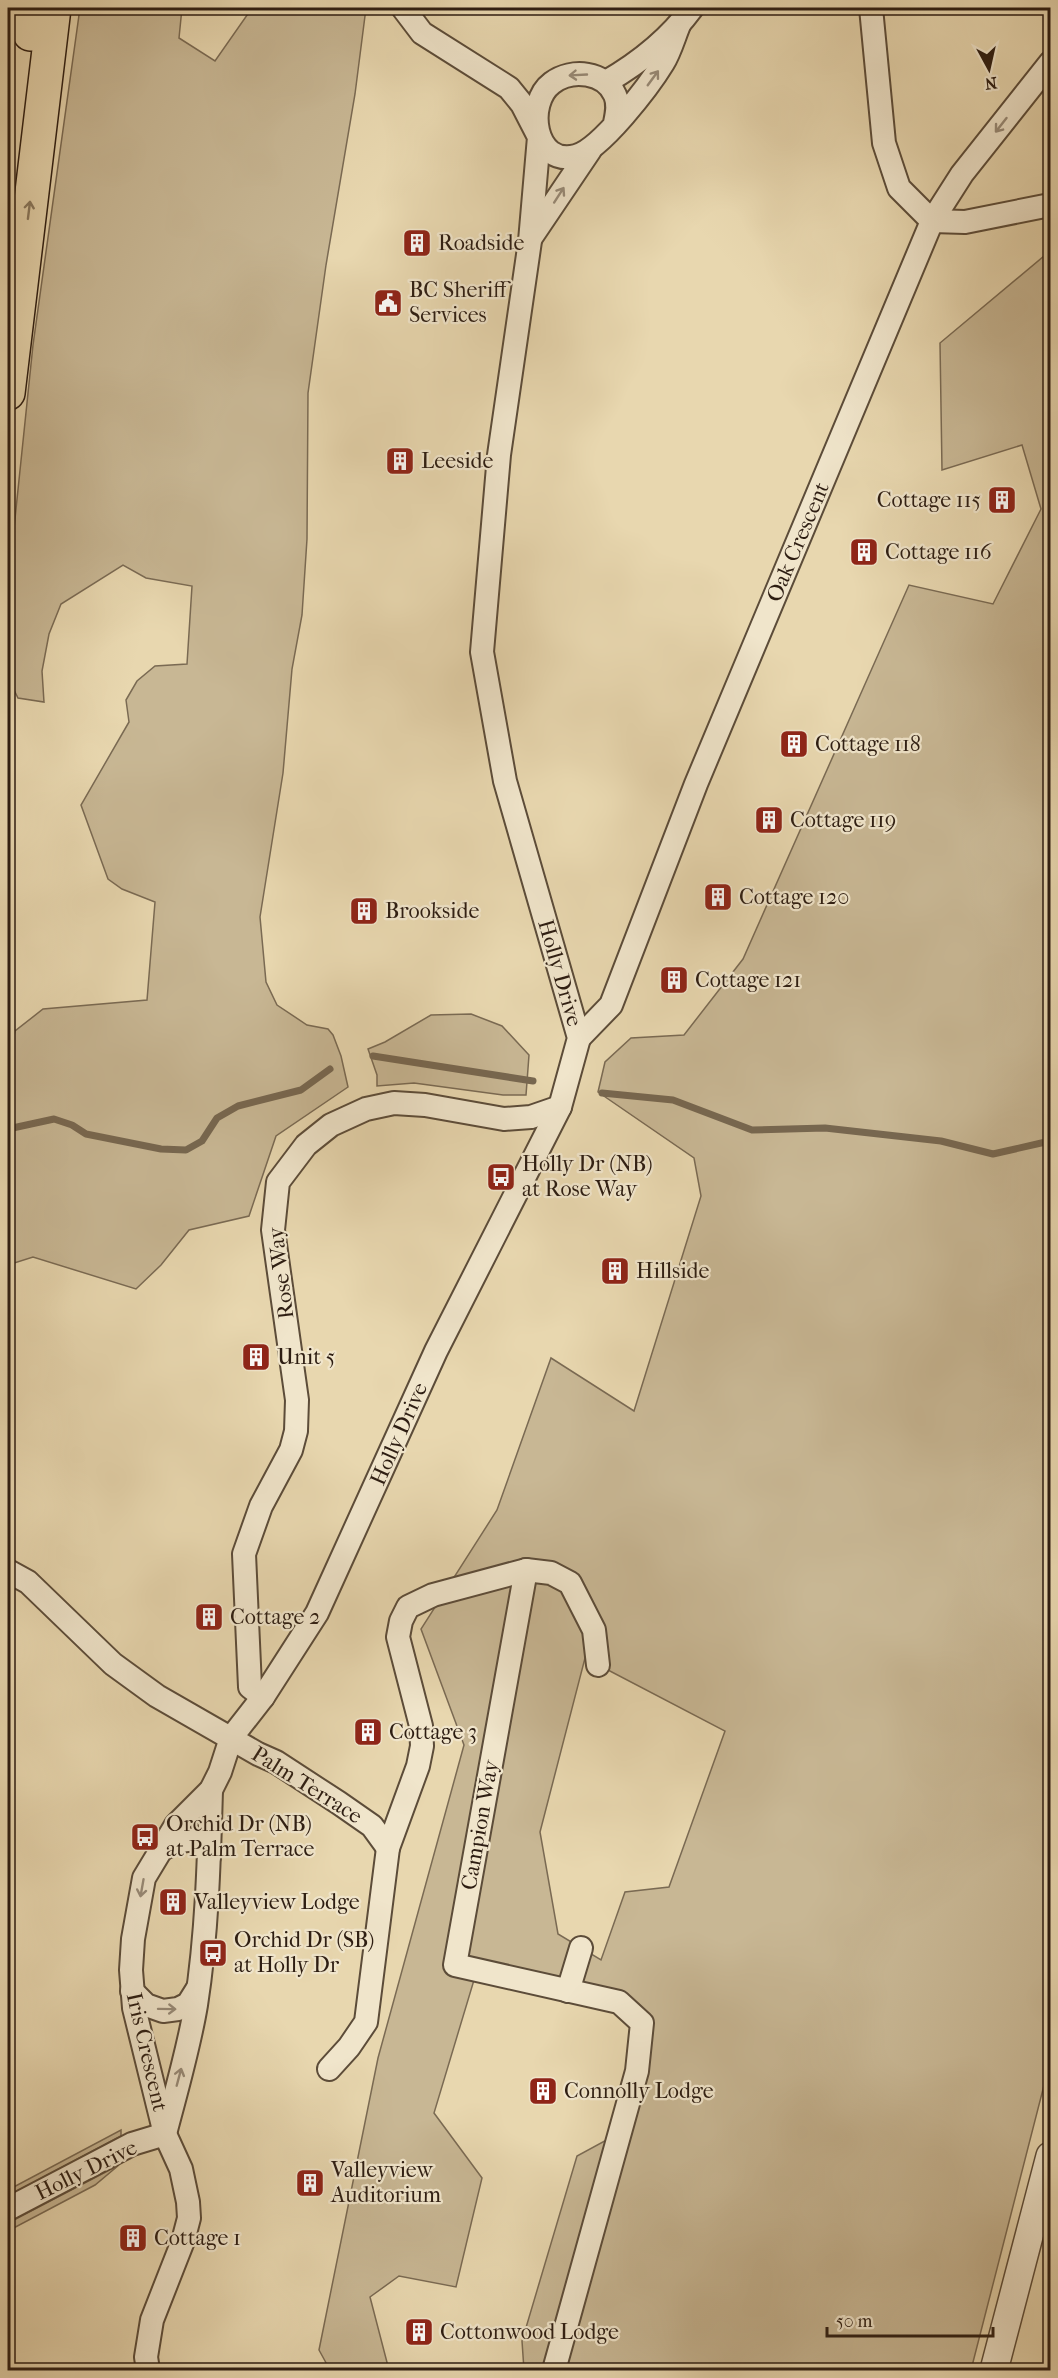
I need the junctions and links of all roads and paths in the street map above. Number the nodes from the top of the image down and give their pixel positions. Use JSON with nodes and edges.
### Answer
{"nodes":[{"id":1,"x":54,"y":8,"type":"edge"},
{"id":2,"x":403,"y":8,"type":"edge"},
{"id":3,"x":871,"y":8,"type":"edge"},
{"id":4,"x":29,"y":16,"type":"edge"},
{"id":5,"x":686,"y":16,"type":"edge"},
{"id":6,"x":1050,"y":63,"type":"edge"},
{"id":7,"x":606,"y":82,"type":"junction"},
{"id":8,"x":551,"y":83,"type":"junction"},
{"id":9,"x":509,"y":88,"type":"junction"},
{"id":10,"x":615,"y":123,"type":"junction"},
{"id":11,"x":539,"y":137,"type":"junction"},
{"id":12,"x":590,"y":150,"type":"junction"},
{"id":13,"x":8,"y":204,"type":"edge"},
{"id":14,"x":1050,"y":205,"type":"edge"},
{"id":15,"x":932,"y":221,"type":"junction"},
{"id":16,"x":530,"y":241,"type":"junction"},
{"id":17,"x":8,"y":393,"type":"edge"},
{"id":18,"x":579,"y":1038,"type":"junction"},
{"id":19,"x":560,"y":1107,"type":"junction"},
{"id":20,"x":526,"y":1570,"type":"junction"},
{"id":21,"x":8,"y":1571,"type":"edge"},
{"id":22,"x":598,"y":1665,"type":"dead end"},
{"id":23,"x":263,"y":1697,"type":"junction"},
{"id":24,"x":231,"y":1738,"type":"junction"},
{"id":25,"x":211,"y":1790,"type":"junction"},
{"id":26,"x":388,"y":1848,"type":"junction"},
{"id":27,"x":162,"y":1849,"type":"junction"},
{"id":28,"x":209,"y":1857,"type":"junction"},
{"id":29,"x":581,"y":1948,"type":"dead end"},
{"id":30,"x":198,"y":1988,"type":"junction"},
{"id":31,"x":132,"y":1991,"type":"junction"},
{"id":32,"x":568,"y":1991,"type":"junction"},
{"id":33,"x":329,"y":2069,"type":"dead end"},
{"id":34,"x":165,"y":2134,"type":"junction"},
{"id":35,"x":1050,"y":2156,"type":"edge"},
{"id":36,"x":8,"y":2209,"type":"edge"},
{"id":37,"x":148,"y":2370,"type":"edge"},
{"id":38,"x":554,"y":2370,"type":"edge"},
{"id":39,"x":994,"y":2370,"type":"edge"}],
"edges":[{"from":17,"to":1,"type":"main road","one_way":true},
{"from":2,"to":9,"type":"street"},
{"from":3,"to":15,"type":"street"},
{"from":4,"to":13,"type":"main road"},
{"from":5,"to":7,"type":"street"},
{"from":10,"to":5,"type":"street","one_way":true},
{"from":6,"to":15,"type":"street","name":"Oak Crescent","one_way":true},
{"from":7,"to":8,"type":"street","one_way":true},
{"from":7,"to":10,"type":"street"},
{"from":8,"to":9,"type":"street"},
{"from":8,"to":11,"type":"street"},
{"from":9,"to":11,"type":"street"},
{"from":10,"to":12,"type":"street"},
{"from":11,"to":12,"type":"street"},
{"from":11,"to":16,"type":"street","name":"Holly Drive"},
{"from":16,"to":12,"type":"street","name":"Holly Drive","one_way":true},
{"from":14,"to":15,"type":"street"},
{"from":15,"to":18,"type":"street","name":"Oak Crescent"},
{"from":16,"to":18,"type":"street","name":"Holly Drive"},
{"from":18,"to":19,"type":"street","name":"Holly Drive"},
{"from":19,"to":23,"type":"street","name":"Holly Drive"},
{"from":19,"to":23,"type":"street","name":"Rose Way"},
{"from":20,"to":22,"type":"street"},
{"from":20,"to":26,"type":"street","name":"Palm Terrace"},
{"from":20,"to":32,"type":"street","name":"Campion Way"},
{"from":21,"to":24,"type":"street","name":"Palm Terrace"},
{"from":23,"to":24,"type":"street","name":"Holly Drive"},
{"from":24,"to":25,"type":"street","name":"Iris Crescent"},
{"from":24,"to":26,"type":"street","name":"Palm Terrace"},
{"from":25,"to":27,"type":"street","name":"Iris Crescent"},
{"from":25,"to":28,"type":"street","name":"Iris Crescent"},
{"from":26,"to":33,"type":"street"},
{"from":27,"to":28,"type":"street"},
{"from":27,"to":31,"type":"street","name":"Iris Crescent","one_way":true},
{"from":28,"to":30,"type":"street","name":"Iris Crescent"},
{"from":29,"to":32,"type":"street"},
{"from":31,"to":30,"type":"street","one_way":true},
{"from":34,"to":30,"type":"street","name":"Iris Crescent","one_way":true},
{"from":31,"to":34,"type":"street","name":"Iris Crescent"},
{"from":32,"to":38,"type":"street","name":"Campion Way"},
{"from":34,"to":36,"type":"street","name":"Holly Drive"},
{"from":34,"to":37,"type":"street"},
{"from":35,"to":39,"type":"street"}]}
